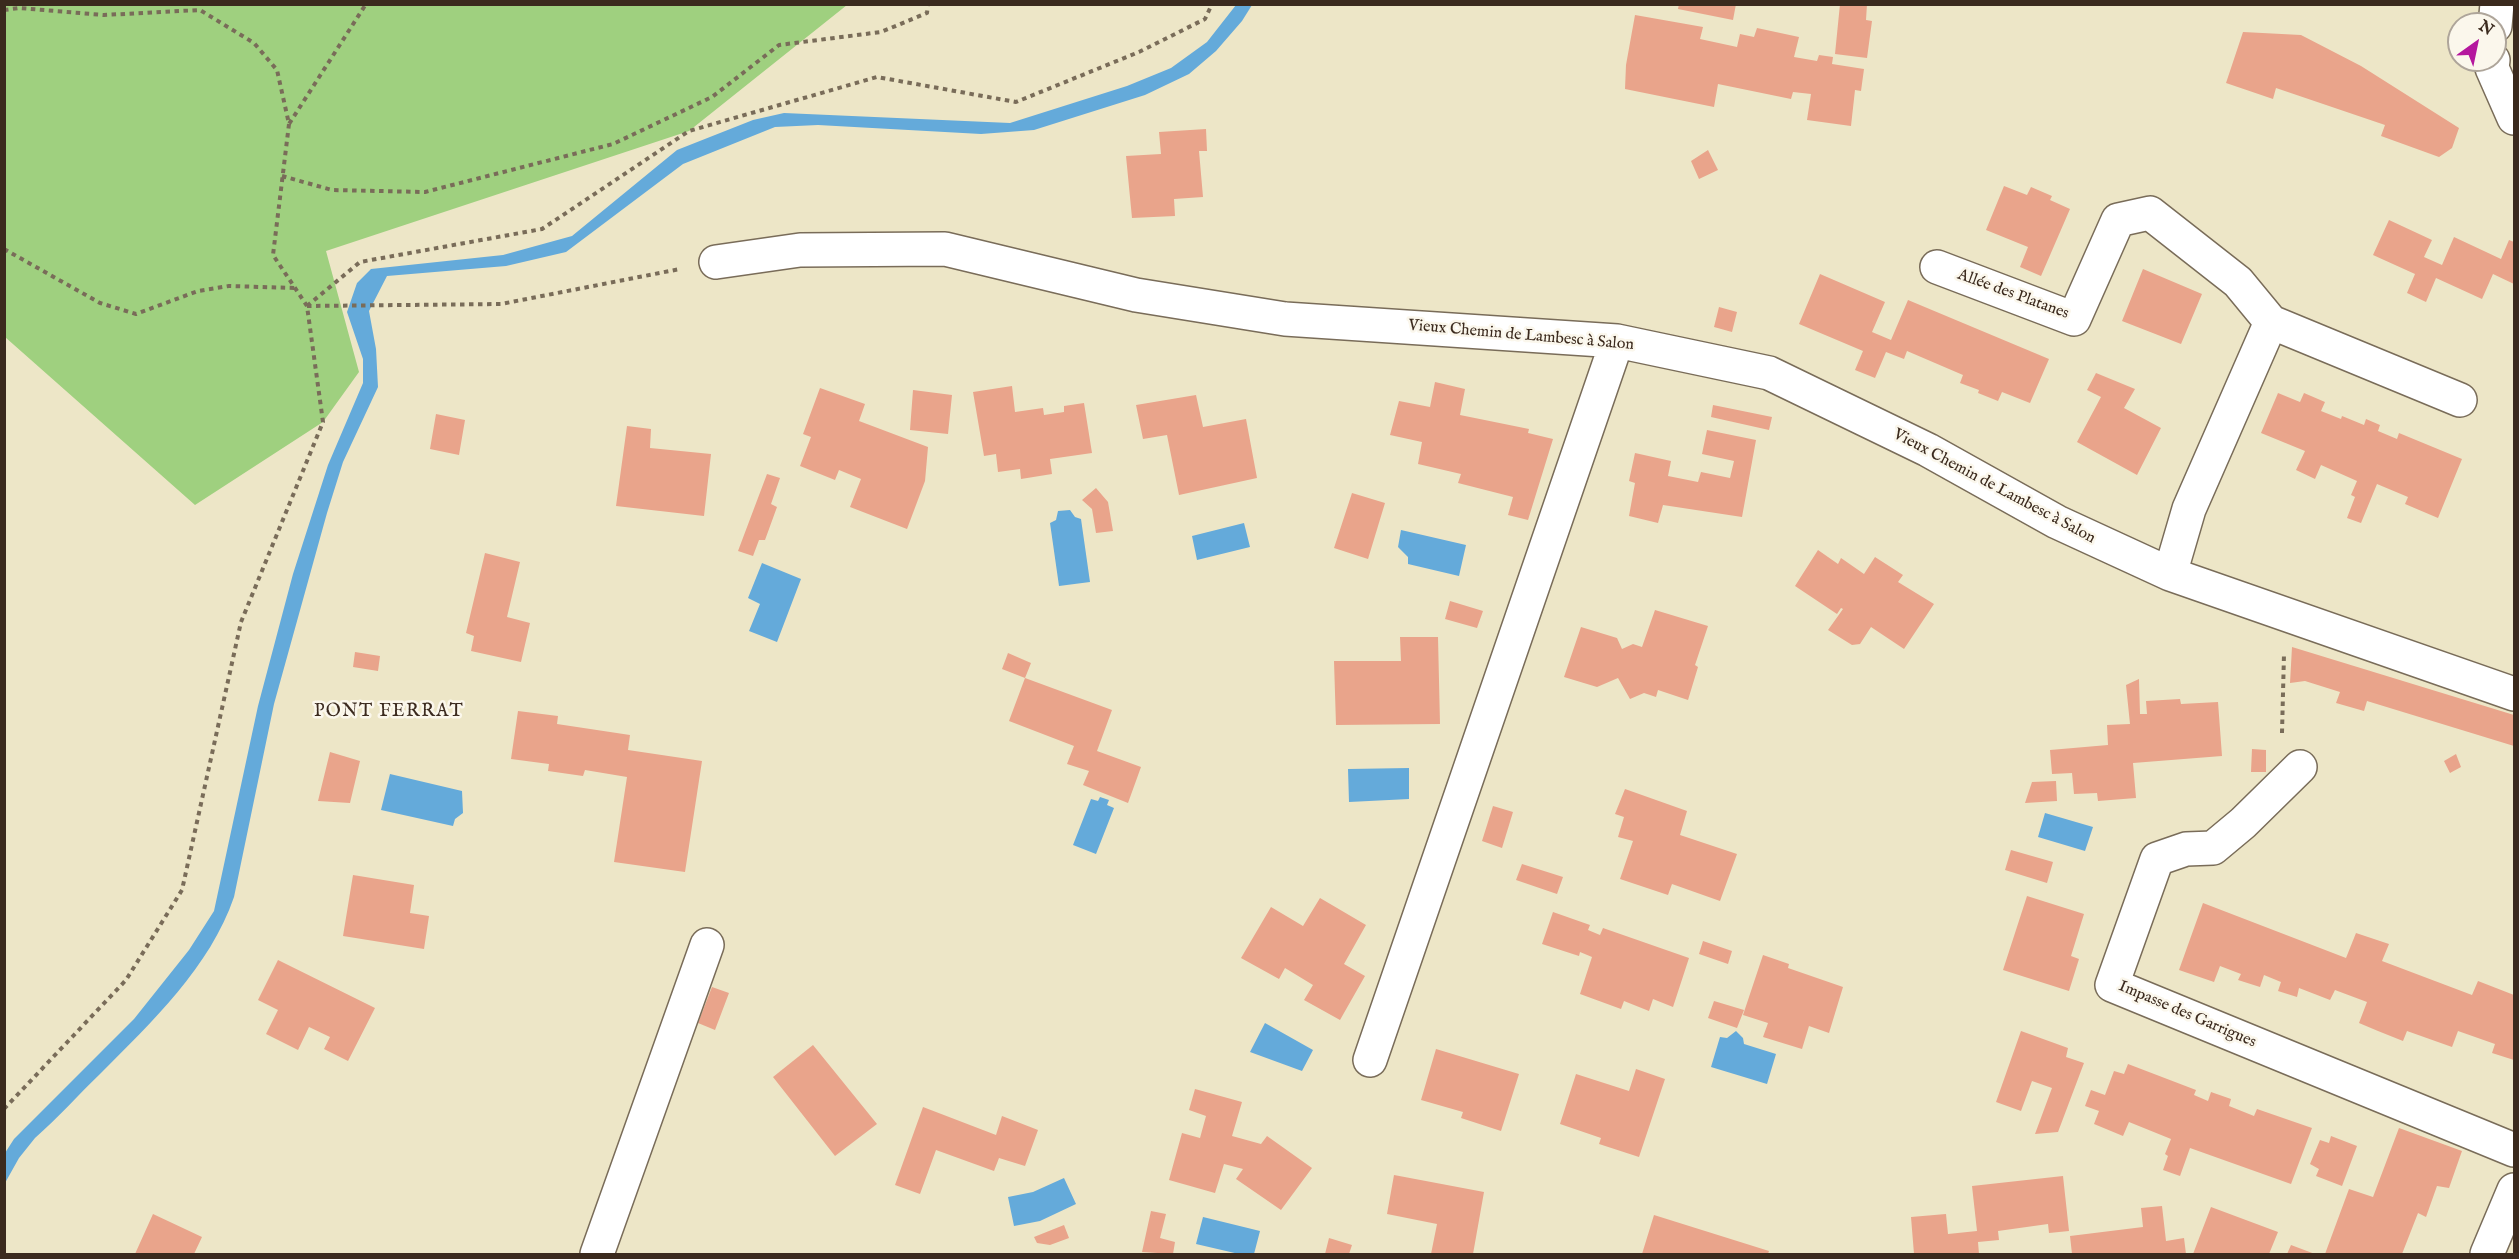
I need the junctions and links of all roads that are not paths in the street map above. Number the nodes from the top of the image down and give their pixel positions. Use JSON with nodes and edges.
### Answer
{"nodes":[{"id":1,"x":2494,"y":72,"type":"edge"},
{"id":2,"x":2514,"y":118,"type":"edge"},
{"id":3,"x":716,"y":262,"type":"road end"},
{"id":4,"x":1936,"y":267,"type":"dead end"},
{"id":5,"x":2271,"y":322,"type":"junction"},
{"id":6,"x":1617,"y":341,"type":"junction"},
{"id":7,"x":2460,"y":400,"type":"dead end"},
{"id":8,"x":2170,"y":574,"type":"junction"},
{"id":9,"x":2514,"y":694,"type":"edge"},
{"id":10,"x":2291,"y":776,"type":"road end"},
{"id":11,"x":707,"y":945,"type":"dead end"},
{"id":12,"x":1370,"y":1060,"type":"dead end"},
{"id":13,"x":2514,"y":1150,"type":"edge"},
{"id":14,"x":2514,"y":1190,"type":"edge"},
{"id":15,"x":597,"y":1254,"type":"edge"},
{"id":16,"x":2487,"y":1254,"type":"edge"}],
"edges":[{"from":1,"to":2,"type":"street"},
{"from":3,"to":6,"type":"street","name":"Vieux Chemin de Lambesc à Salon"},
{"from":4,"to":5,"type":"street","name":"Allée des Platanes"},
{"from":5,"to":7,"type":"street","name":"Allée des Platanes"},
{"from":5,"to":8,"type":"street"},
{"from":6,"to":8,"type":"street","name":"Vieux Chemin de Lambesc à Salon"},
{"from":6,"to":12,"type":"street"},
{"from":8,"to":9,"type":"street","name":"Vieux Chemin de Lambesc à Salon"},
{"from":10,"to":13,"type":"street","name":"Impasse des Garrigues"},
{"from":11,"to":15,"type":"street"},
{"from":14,"to":16,"type":"street"}]}
